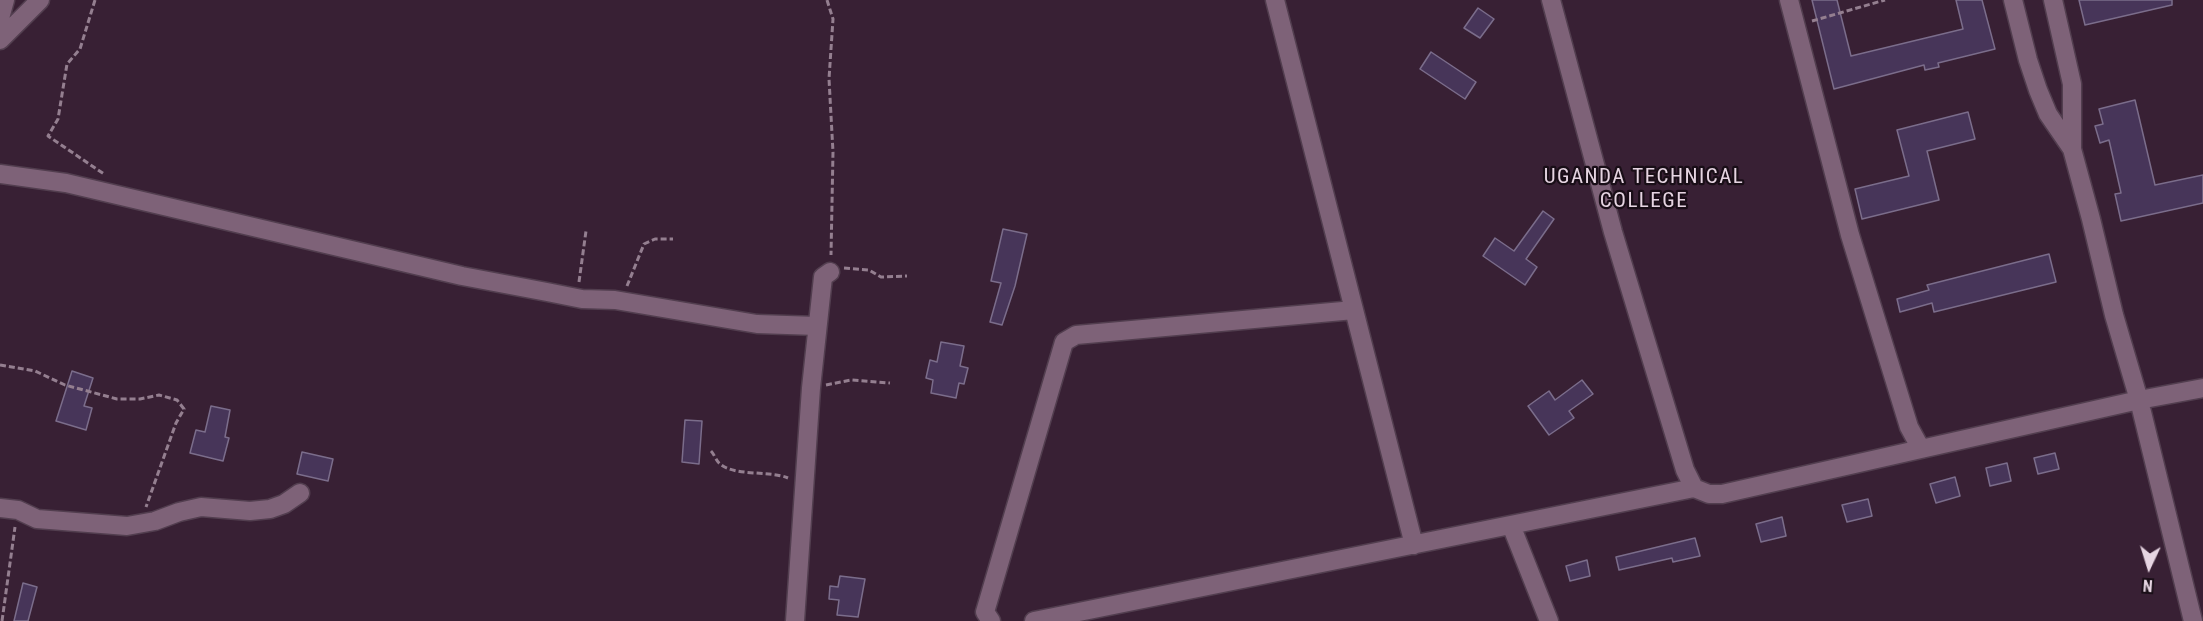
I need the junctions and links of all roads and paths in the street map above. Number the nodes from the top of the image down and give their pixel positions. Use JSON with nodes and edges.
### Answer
{"nodes":[{"id":1,"x":4,"y":0,"type":"edge"},
{"id":2,"x":40,"y":0,"type":"edge"},
{"id":3,"x":95,"y":0,"type":"edge"},
{"id":4,"x":827,"y":0,"type":"edge"},
{"id":5,"x":1275,"y":0,"type":"edge"},
{"id":6,"x":1551,"y":0,"type":"edge"},
{"id":7,"x":1789,"y":0,"type":"edge"},
{"id":8,"x":1886,"y":0,"type":"edge"},
{"id":9,"x":2013,"y":0,"type":"edge"},
{"id":10,"x":2053,"y":0,"type":"edge"},
{"id":11,"x":0,"y":18,"type":"edge"},
{"id":12,"x":1795,"y":25,"type":"junction"},
{"id":13,"x":0,"y":40,"type":"edge"},
{"id":14,"x":2072,"y":149,"type":"junction"},
{"id":15,"x":0,"y":174,"type":"edge"},
{"id":16,"x":106,"y":175,"type":"dead end"},
{"id":17,"x":586,"y":231,"type":"dead end"},
{"id":18,"x":673,"y":239,"type":"dead end"},
{"id":19,"x":830,"y":272,"type":"junction"},
{"id":20,"x":908,"y":276,"type":"dead end"},
{"id":21,"x":582,"y":299,"type":"junction"},
{"id":22,"x":615,"y":300,"type":"junction"},
{"id":23,"x":1354,"y":310,"type":"junction"},
{"id":24,"x":817,"y":326,"type":"junction"},
{"id":25,"x":0,"y":365,"type":"edge"},
{"id":26,"x":890,"y":383,"type":"dead end"},
{"id":27,"x":811,"y":388,"type":"junction"},
{"id":28,"x":2203,"y":388,"type":"edge"},
{"id":29,"x":2139,"y":400,"type":"junction"},
{"id":30,"x":1921,"y":449,"type":"junction"},
{"id":31,"x":711,"y":451,"type":"dead end"},
{"id":32,"x":1694,"y":488,"type":"junction"},
{"id":33,"x":804,"y":489,"type":"junction"},
{"id":34,"x":300,"y":493,"type":"dead end"},
{"id":35,"x":146,"y":507,"type":"dead end"},
{"id":36,"x":9,"y":509,"type":"edge"},
{"id":37,"x":1511,"y":525,"type":"junction"},
{"id":38,"x":1414,"y":545,"type":"junction"},
{"id":39,"x":2,"y":621,"type":"edge"},
{"id":40,"x":795,"y":621,"type":"edge"},
{"id":41,"x":991,"y":621,"type":"edge"},
{"id":42,"x":1034,"y":621,"type":"edge"},
{"id":43,"x":1549,"y":621,"type":"edge"},
{"id":44,"x":2193,"y":621,"type":"edge"}],
"edges":[{"from":1,"to":11,"type":"street"},
{"from":2,"to":13,"type":"street"},
{"from":3,"to":16,"type":"path"},
{"from":4,"to":19,"type":"path"},
{"from":5,"to":23,"type":"street"},
{"from":6,"to":32,"type":"street"},
{"from":7,"to":12,"type":"street"},
{"from":8,"to":12,"type":"path"},
{"from":9,"to":14,"type":"street"},
{"from":10,"to":14,"type":"street"},
{"from":12,"to":30,"type":"street"},
{"from":14,"to":29,"type":"street"},
{"from":15,"to":21,"type":"street"},
{"from":17,"to":21,"type":"path"},
{"from":18,"to":22,"type":"path"},
{"from":19,"to":20,"type":"path"},
{"from":19,"to":24,"type":"street"},
{"from":21,"to":22,"type":"street"},
{"from":22,"to":24,"type":"street"},
{"from":23,"to":38,"type":"street"},
{"from":23,"to":41,"type":"street"},
{"from":24,"to":27,"type":"street"},
{"from":25,"to":35,"type":"path"},
{"from":26,"to":27,"type":"path"},
{"from":27,"to":33,"type":"street"},
{"from":28,"to":29,"type":"street"},
{"from":29,"to":30,"type":"street"},
{"from":29,"to":44,"type":"street"},
{"from":30,"to":32,"type":"street"},
{"from":31,"to":33,"type":"path"},
{"from":32,"to":37,"type":"street"},
{"from":33,"to":40,"type":"street"},
{"from":34,"to":36,"type":"street"},
{"from":36,"to":39,"type":"path"},
{"from":37,"to":38,"type":"street"},
{"from":37,"to":43,"type":"street"},
{"from":38,"to":42,"type":"street"}]}
